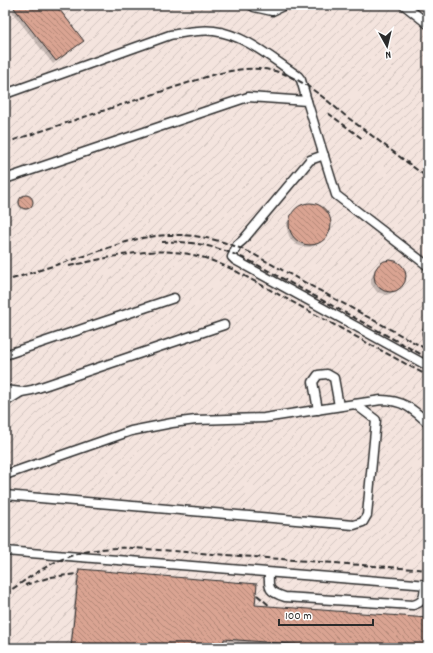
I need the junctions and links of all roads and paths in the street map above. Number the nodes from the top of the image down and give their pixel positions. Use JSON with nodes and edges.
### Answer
{"nodes":[{"id":1,"x":251,"y":5,"type":"edge"},
{"id":2,"x":285,"y":5,"type":"edge"},
{"id":3,"x":404,"y":5,"type":"edge"},
{"id":4,"x":428,"y":24,"type":"edge"},
{"id":5,"x":5,"y":94,"type":"edge"},
{"id":6,"x":307,"y":101,"type":"junction"},
{"id":7,"x":324,"y":155,"type":"junction"},
{"id":8,"x":5,"y":179,"type":"edge"},
{"id":9,"x":428,"y":266,"type":"edge"},
{"id":10,"x":174,"y":298,"type":"dead end"},
{"id":11,"x":224,"y":325,"type":"dead end"},
{"id":12,"x":428,"y":330,"type":"edge"},
{"id":13,"x":428,"y":339,"type":"edge"},
{"id":14,"x":5,"y":355,"type":"edge"},
{"id":15,"x":428,"y":366,"type":"edge"},
{"id":16,"x":5,"y":390,"type":"edge"},
{"id":17,"x":21,"y":392,"type":"junction"},
{"id":18,"x":5,"y":402,"type":"edge"},
{"id":19,"x":355,"y":404,"type":"junction"},
{"id":20,"x":340,"y":406,"type":"junction"},
{"id":21,"x":318,"y":410,"type":"junction"},
{"id":22,"x":428,"y":423,"type":"edge"},
{"id":23,"x":5,"y":475,"type":"edge"},
{"id":24,"x":5,"y":495,"type":"edge"},
{"id":25,"x":5,"y":551,"type":"edge"},
{"id":26,"x":269,"y":573,"type":"junction"},
{"id":27,"x":427,"y":584,"type":"edge"}],
"edges":[{"from":1,"to":2,"type":"lane"},
{"from":3,"to":4,"type":"lane"},
{"from":5,"to":6,"type":"lane"},
{"from":6,"to":7,"type":"lane"},
{"from":6,"to":8,"type":"lane"},
{"from":7,"to":9,"type":"lane"},
{"from":7,"to":15,"type":"lane"},
{"from":10,"to":14,"type":"lane"},
{"from":11,"to":17,"type":"lane"},
{"from":12,"to":13,"type":"lane"},
{"from":16,"to":17,"type":"lane"},
{"from":17,"to":18,"type":"lane"},
{"from":19,"to":20,"type":"lane"},
{"from":19,"to":22,"type":"lane"},
{"from":19,"to":24,"type":"lane"},
{"from":20,"to":21,"type":"lane"},
{"from":20,"to":21,"type":"lane"},
{"from":21,"to":23,"type":"lane"},
{"from":25,"to":26,"type":"lane"},
{"from":26,"to":27,"type":"lane"},
{"from":26,"to":27,"type":"lane"}]}
